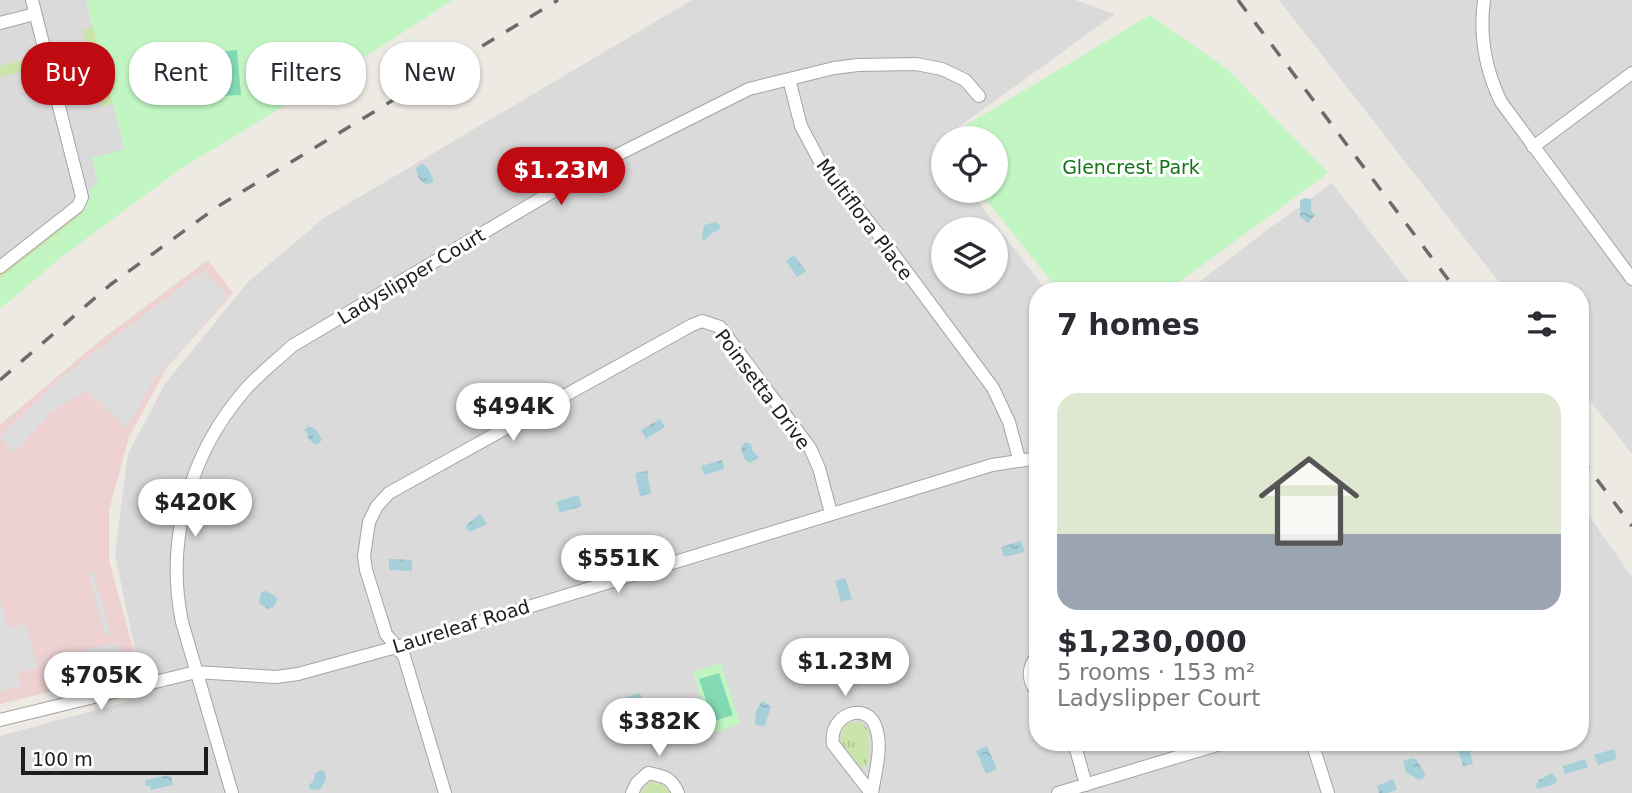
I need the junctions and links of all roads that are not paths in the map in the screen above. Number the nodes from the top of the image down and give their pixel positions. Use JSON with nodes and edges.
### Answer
{"nodes":[{"id":1,"x":32,"y":0,"type":"edge"},
{"id":2,"x":1484,"y":0,"type":"edge"},
{"id":3,"x":36,"y":14,"type":"junction"},
{"id":4,"x":0,"y":23,"type":"edge"},
{"id":5,"x":1632,"y":73,"type":"edge"},
{"id":6,"x":789,"y":79,"type":"junction"},
{"id":7,"x":979,"y":96,"type":"dead end"},
{"id":8,"x":1533,"y":147,"type":"junction"},
{"id":9,"x":0,"y":267,"type":"edge"},
{"id":10,"x":1632,"y":279,"type":"edge"},
{"id":11,"x":1029,"y":458,"type":"edge"},
{"id":12,"x":1019,"y":459,"type":"junction"},
{"id":13,"x":831,"y":513,"type":"junction"},
{"id":14,"x":396,"y":647,"type":"junction"},
{"id":15,"x":196,"y":672,"type":"junction"},
{"id":16,"x":0,"y":720,"type":"edge"},
{"id":17,"x":1077,"y":751,"type":"edge"},
{"id":18,"x":1197,"y":751,"type":"edge"},
{"id":19,"x":1315,"y":751,"type":"edge"},
{"id":20,"x":1086,"y":785,"type":"junction"},
{"id":21,"x":232,"y":793,"type":"edge"},
{"id":22,"x":445,"y":793,"type":"edge"},
{"id":23,"x":632,"y":793,"type":"edge"},
{"id":24,"x":678,"y":793,"type":"edge"},
{"id":25,"x":872,"y":793,"type":"edge"},
{"id":26,"x":1058,"y":793,"type":"edge"},
{"id":27,"x":1328,"y":793,"type":"edge"}],
"edges":[{"from":1,"to":3,"type":"street"},
{"from":2,"to":8,"type":"street"},
{"from":3,"to":4,"type":"street"},
{"from":3,"to":9,"type":"street"},
{"from":5,"to":8,"type":"street"},
{"from":6,"to":7,"type":"street","name":"Ladyslipper Court"},
{"from":6,"to":12,"type":"street","name":"Multiflora Place"},
{"from":6,"to":15,"type":"street","name":"Ladyslipper Court"},
{"from":8,"to":10,"type":"street"},
{"from":11,"to":12,"type":"street","name":"Laureleaf Road"},
{"from":12,"to":13,"type":"street","name":"Laureleaf Road"},
{"from":13,"to":14,"type":"street","name":"Laureleaf Road"},
{"from":13,"to":14,"type":"street","name":"Poinsetta Drive"},
{"from":14,"to":15,"type":"street","name":"Laureleaf Road"},
{"from":14,"to":22,"type":"street","name":"Poinsetta Drive"},
{"from":15,"to":16,"type":"street","name":"Laureleaf Road"},
{"from":15,"to":21,"type":"street","name":"Ladyslipper Court"},
{"from":17,"to":20,"type":"street"},
{"from":18,"to":20,"type":"street"},
{"from":19,"to":27,"type":"street"},
{"from":20,"to":26,"type":"street"},
{"from":23,"to":24,"type":"street"},
{"from":25,"to":25,"type":"street"}]}
